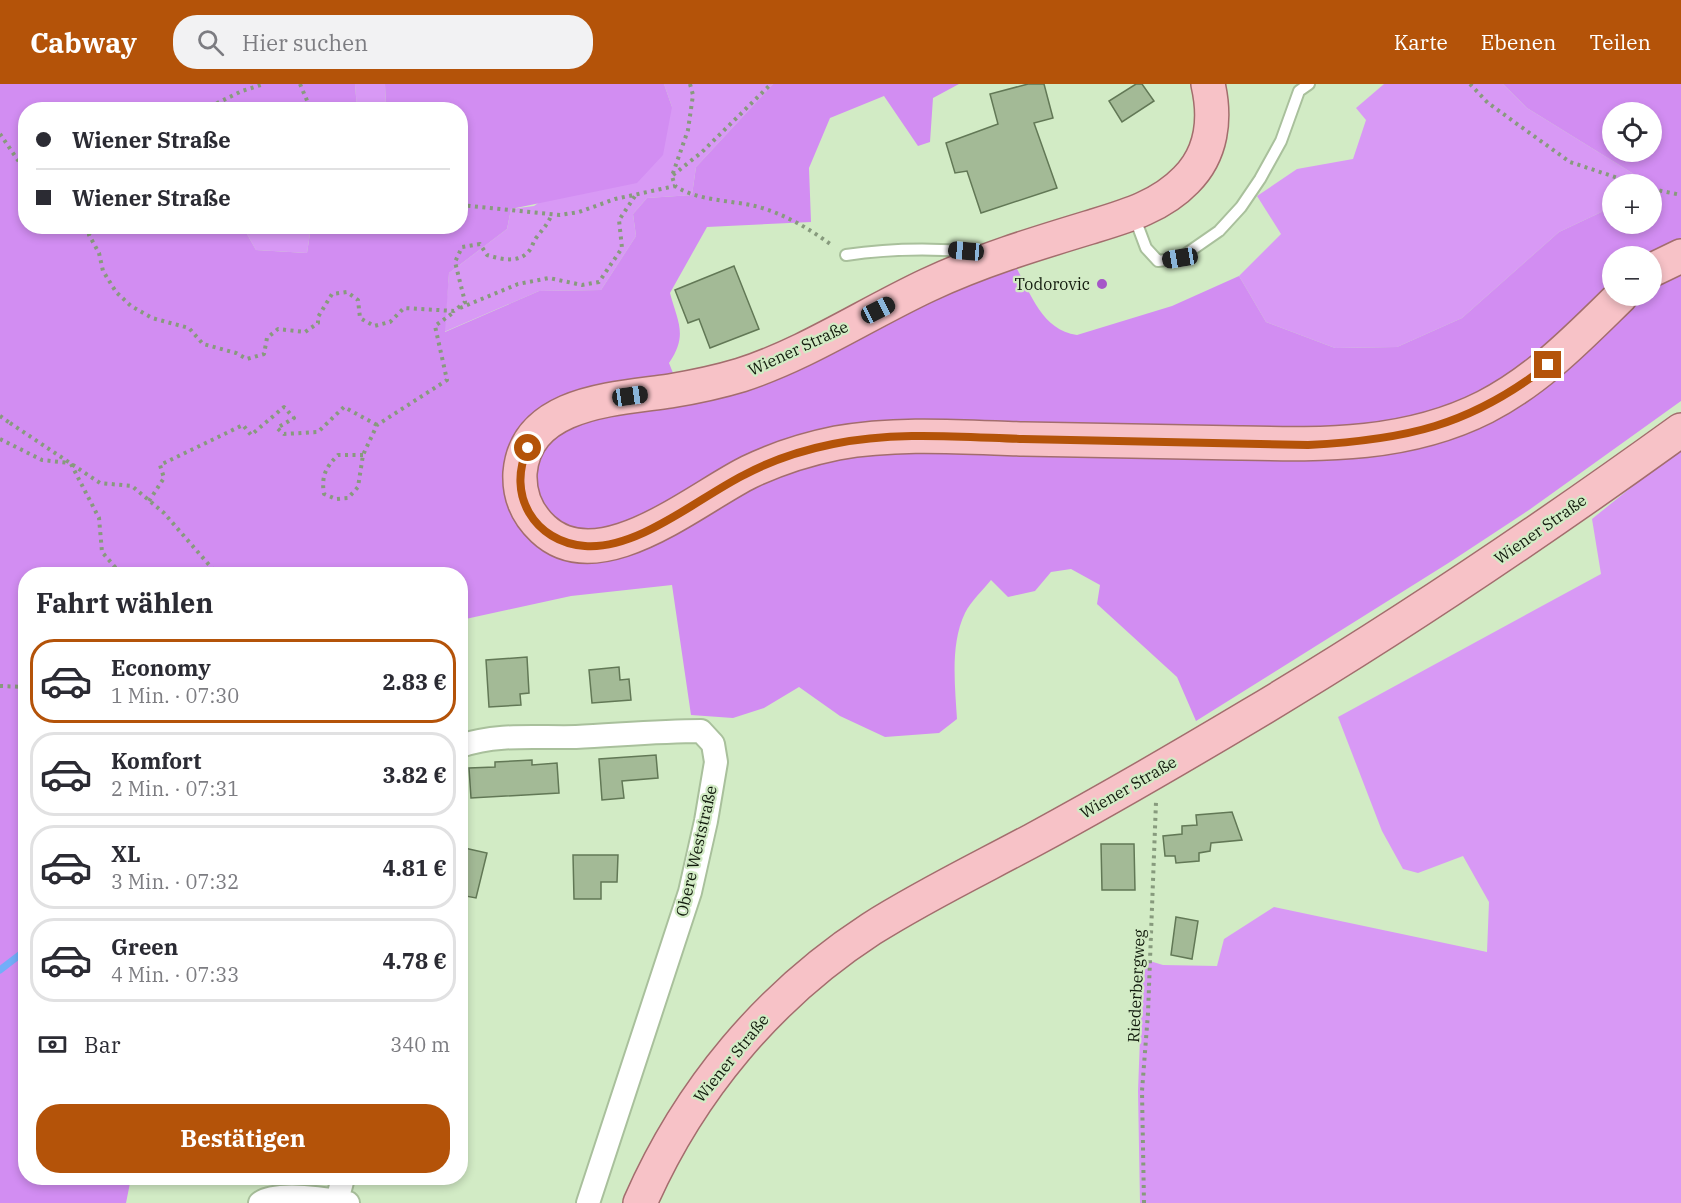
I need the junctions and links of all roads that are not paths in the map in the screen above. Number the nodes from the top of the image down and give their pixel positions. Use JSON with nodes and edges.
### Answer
{"nodes":[{"id":1,"x":1208,"y":84,"type":"edge"},
{"id":2,"x":1309,"y":84,"type":"edge"},
{"id":3,"x":1296,"y":88,"type":"edge"},
{"id":4,"x":1133,"y":213,"type":"junction"},
{"id":5,"x":1003,"y":254,"type":"junction"},
{"id":6,"x":846,"y":255,"type":"road end"},
{"id":7,"x":1681,"y":256,"type":"edge"},
{"id":8,"x":1662,"y":265,"type":"edge"},
{"id":9,"x":1611,"y":306,"type":"edge"},
{"id":10,"x":1681,"y":430,"type":"edge"},
{"id":11,"x":468,"y":743,"type":"edge"},
{"id":12,"x":343,"y":1185,"type":"edge"},
{"id":13,"x":343,"y":1202,"type":"edge"},
{"id":14,"x":260,"y":1203,"type":"edge"},
{"id":15,"x":588,"y":1203,"type":"edge"},
{"id":16,"x":640,"y":1203,"type":"edge"}],
"edges":[{"from":1,"to":4,"type":"main road","name":"Wiener Straße"},
{"from":2,"to":3,"type":"lane"},
{"from":3,"to":4,"type":"lane"},
{"from":4,"to":5,"type":"main road","name":"Wiener Straße"},
{"from":5,"to":6,"type":"lane"},
{"from":5,"to":9,"type":"main road","name":"Wiener Straße"},
{"from":7,"to":8,"type":"main road"},
{"from":10,"to":16,"type":"main road","name":"Wiener Straße"},
{"from":11,"to":15,"type":"street","name":"Obere Weststraße"},
{"from":12,"to":13,"type":"street"},
{"from":13,"to":14,"type":"street"}]}
